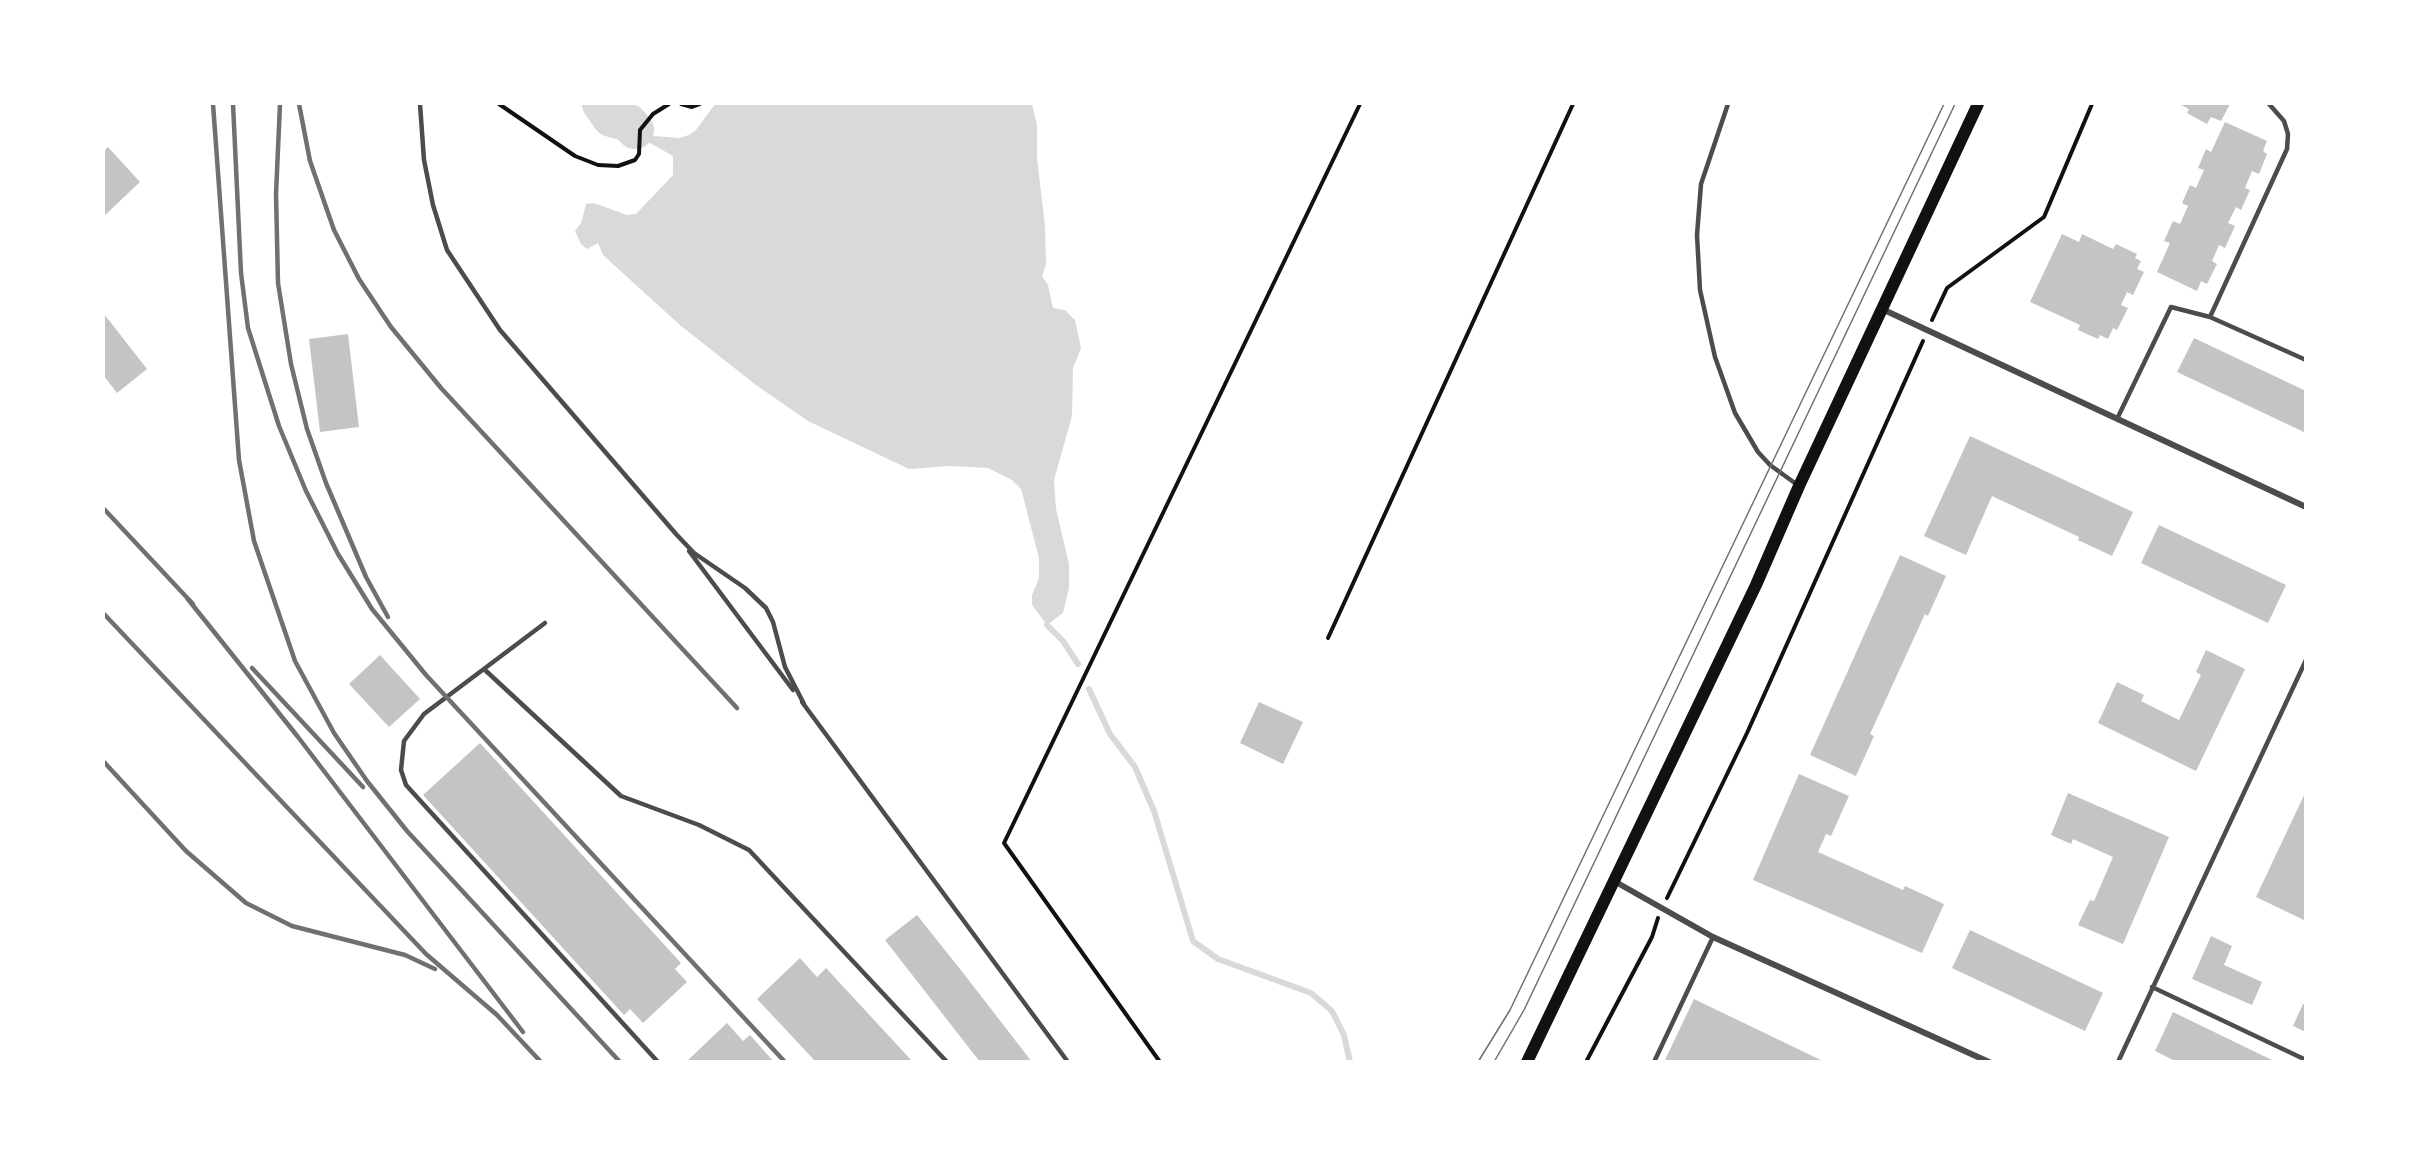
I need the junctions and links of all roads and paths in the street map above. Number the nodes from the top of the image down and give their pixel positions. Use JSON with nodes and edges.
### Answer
{"nodes":[{"id":1,"x":420,"y":104,"type":"edge"},
{"id":2,"x":499,"y":104,"type":"edge"},
{"id":3,"x":669,"y":104,"type":"edge"},
{"id":4,"x":681,"y":104,"type":"edge"},
{"id":5,"x":700,"y":104,"type":"edge"},
{"id":6,"x":1360,"y":104,"type":"edge"},
{"id":7,"x":1573,"y":104,"type":"edge"},
{"id":8,"x":1728,"y":104,"type":"edge"},
{"id":9,"x":1978,"y":104,"type":"edge"},
{"id":10,"x":2092,"y":104,"type":"edge"},
{"id":11,"x":2269,"y":104,"type":"edge"},
{"id":12,"x":1882,"y":309,"type":"junction"},
{"id":13,"x":2210,"y":317,"type":"junction"},
{"id":14,"x":1927,"y":331,"type":"junction"},
{"id":15,"x":2306,"y":360,"type":"edge"},
{"id":16,"x":2117,"y":419,"type":"junction"},
{"id":17,"x":1799,"y":486,"type":"junction"},
{"id":18,"x":2306,"y":507,"type":"edge"},
{"id":19,"x":676,"y":534,"type":"junction"},
{"id":20,"x":545,"y":623,"type":"dead end"},
{"id":21,"x":1328,"y":638,"type":"dead end"},
{"id":22,"x":2306,"y":660,"type":"edge"},
{"id":23,"x":485,"y":670,"type":"junction"},
{"id":24,"x":804,"y":704,"type":"junction"},
{"id":25,"x":1614,"y":881,"type":"junction"},
{"id":26,"x":1662,"y":906,"type":"junction"},
{"id":27,"x":1713,"y":937,"type":"junction"},
{"id":28,"x":2152,"y":987,"type":"junction"},
{"id":29,"x":2306,"y":1060,"type":"edge"},
{"id":30,"x":658,"y":1062,"type":"edge"},
{"id":31,"x":947,"y":1062,"type":"edge"},
{"id":32,"x":1068,"y":1062,"type":"edge"},
{"id":33,"x":1160,"y":1062,"type":"edge"},
{"id":34,"x":1527,"y":1062,"type":"edge"},
{"id":35,"x":1586,"y":1062,"type":"edge"},
{"id":36,"x":1654,"y":1062,"type":"edge"},
{"id":37,"x":1989,"y":1062,"type":"edge"},
{"id":38,"x":2118,"y":1062,"type":"edge"}],
"edges":[{"from":1,"to":19,"type":"lane"},
{"from":2,"to":3,"type":"path"},
{"from":4,"to":5,"type":"path"},
{"from":6,"to":33,"type":"path"},
{"from":7,"to":21,"type":"path"},
{"from":8,"to":17,"type":"lane"},
{"from":9,"to":12,"type":"main road"},
{"from":10,"to":14,"type":"path"},
{"from":11,"to":13,"type":"lane"},
{"from":12,"to":14,"type":"street"},
{"from":12,"to":17,"type":"main road"},
{"from":13,"to":15,"type":"lane"},
{"from":13,"to":16,"type":"lane"},
{"from":14,"to":16,"type":"street"},
{"from":14,"to":26,"type":"path"},
{"from":16,"to":18,"type":"street"},
{"from":17,"to":25,"type":"main road"},
{"from":19,"to":24,"type":"lane"},
{"from":19,"to":24,"type":"lane"},
{"from":20,"to":23,"type":"lane"},
{"from":22,"to":28,"type":"lane"},
{"from":23,"to":30,"type":"lane"},
{"from":23,"to":31,"type":"lane"},
{"from":24,"to":32,"type":"lane"},
{"from":25,"to":26,"type":"street"},
{"from":25,"to":34,"type":"main road"},
{"from":26,"to":27,"type":"street"},
{"from":26,"to":35,"type":"path"},
{"from":27,"to":36,"type":"lane"},
{"from":27,"to":37,"type":"street"},
{"from":28,"to":29,"type":"lane"},
{"from":28,"to":38,"type":"lane"}]}
